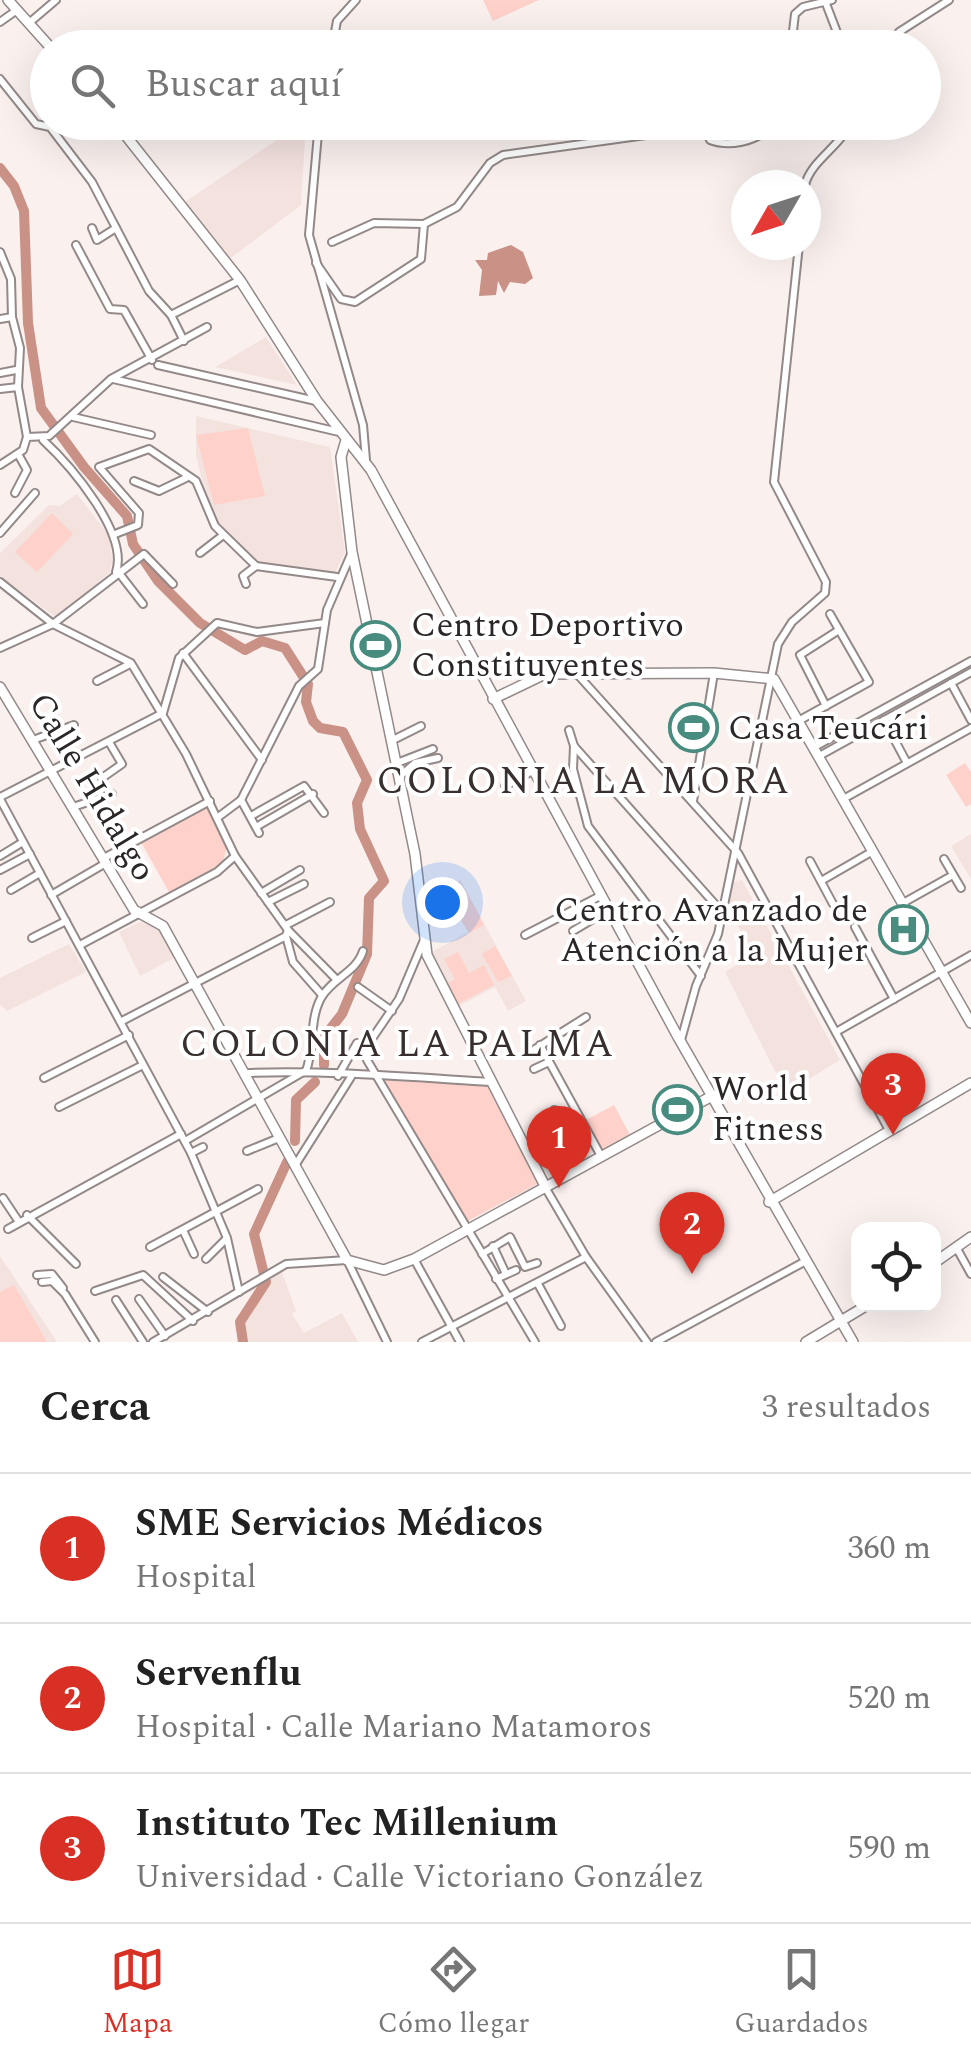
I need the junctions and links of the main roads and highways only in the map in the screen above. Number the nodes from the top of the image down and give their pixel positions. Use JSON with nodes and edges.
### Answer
{"nodes":[{"id":1,"x":8,"y":0,"type":"edge"},
{"id":2,"x":35,"y":30,"type":"edge"},
{"id":3,"x":128,"y":140,"type":"edge"},
{"id":4,"x":343,"y":436,"type":"junction"},
{"id":5,"x":0,"y":687,"type":"edge"},
{"id":6,"x":492,"y":698,"type":"junction"},
{"id":7,"x":971,"y":1023,"type":"edge"},
{"id":8,"x":971,"y":1083,"type":"edge"},
{"id":9,"x":712,"y":1096,"type":"junction"},
{"id":10,"x":545,"y":1186,"type":"junction"},
{"id":11,"x":769,"y":1202,"type":"junction"},
{"id":12,"x":971,"y":1237,"type":"edge"},
{"id":13,"x":941,"y":1258,"type":"edge"},
{"id":14,"x":857,"y":1312,"type":"edge"},
{"id":15,"x":842,"y":1322,"type":"junction"},
{"id":16,"x":806,"y":1342,"type":"edge"},
{"id":17,"x":854,"y":1342,"type":"edge"}],
"edges":[{"from":1,"to":2,"type":"main road"},
{"from":3,"to":4,"type":"main road"},
{"from":4,"to":6,"type":"main road"},
{"from":4,"to":10,"type":"main road"},
{"from":5,"to":10,"type":"main road","name":"Calle Hidalgo"},
{"from":6,"to":7,"type":"main road"},
{"from":6,"to":9,"type":"main road"},
{"from":8,"to":11,"type":"main road"},
{"from":9,"to":10,"type":"main road"},
{"from":9,"to":11,"type":"main road"},
{"from":11,"to":15,"type":"main road"},
{"from":12,"to":13,"type":"main road"},
{"from":14,"to":15,"type":"main road"},
{"from":15,"to":16,"type":"main road"},
{"from":15,"to":17,"type":"main road"}]}
